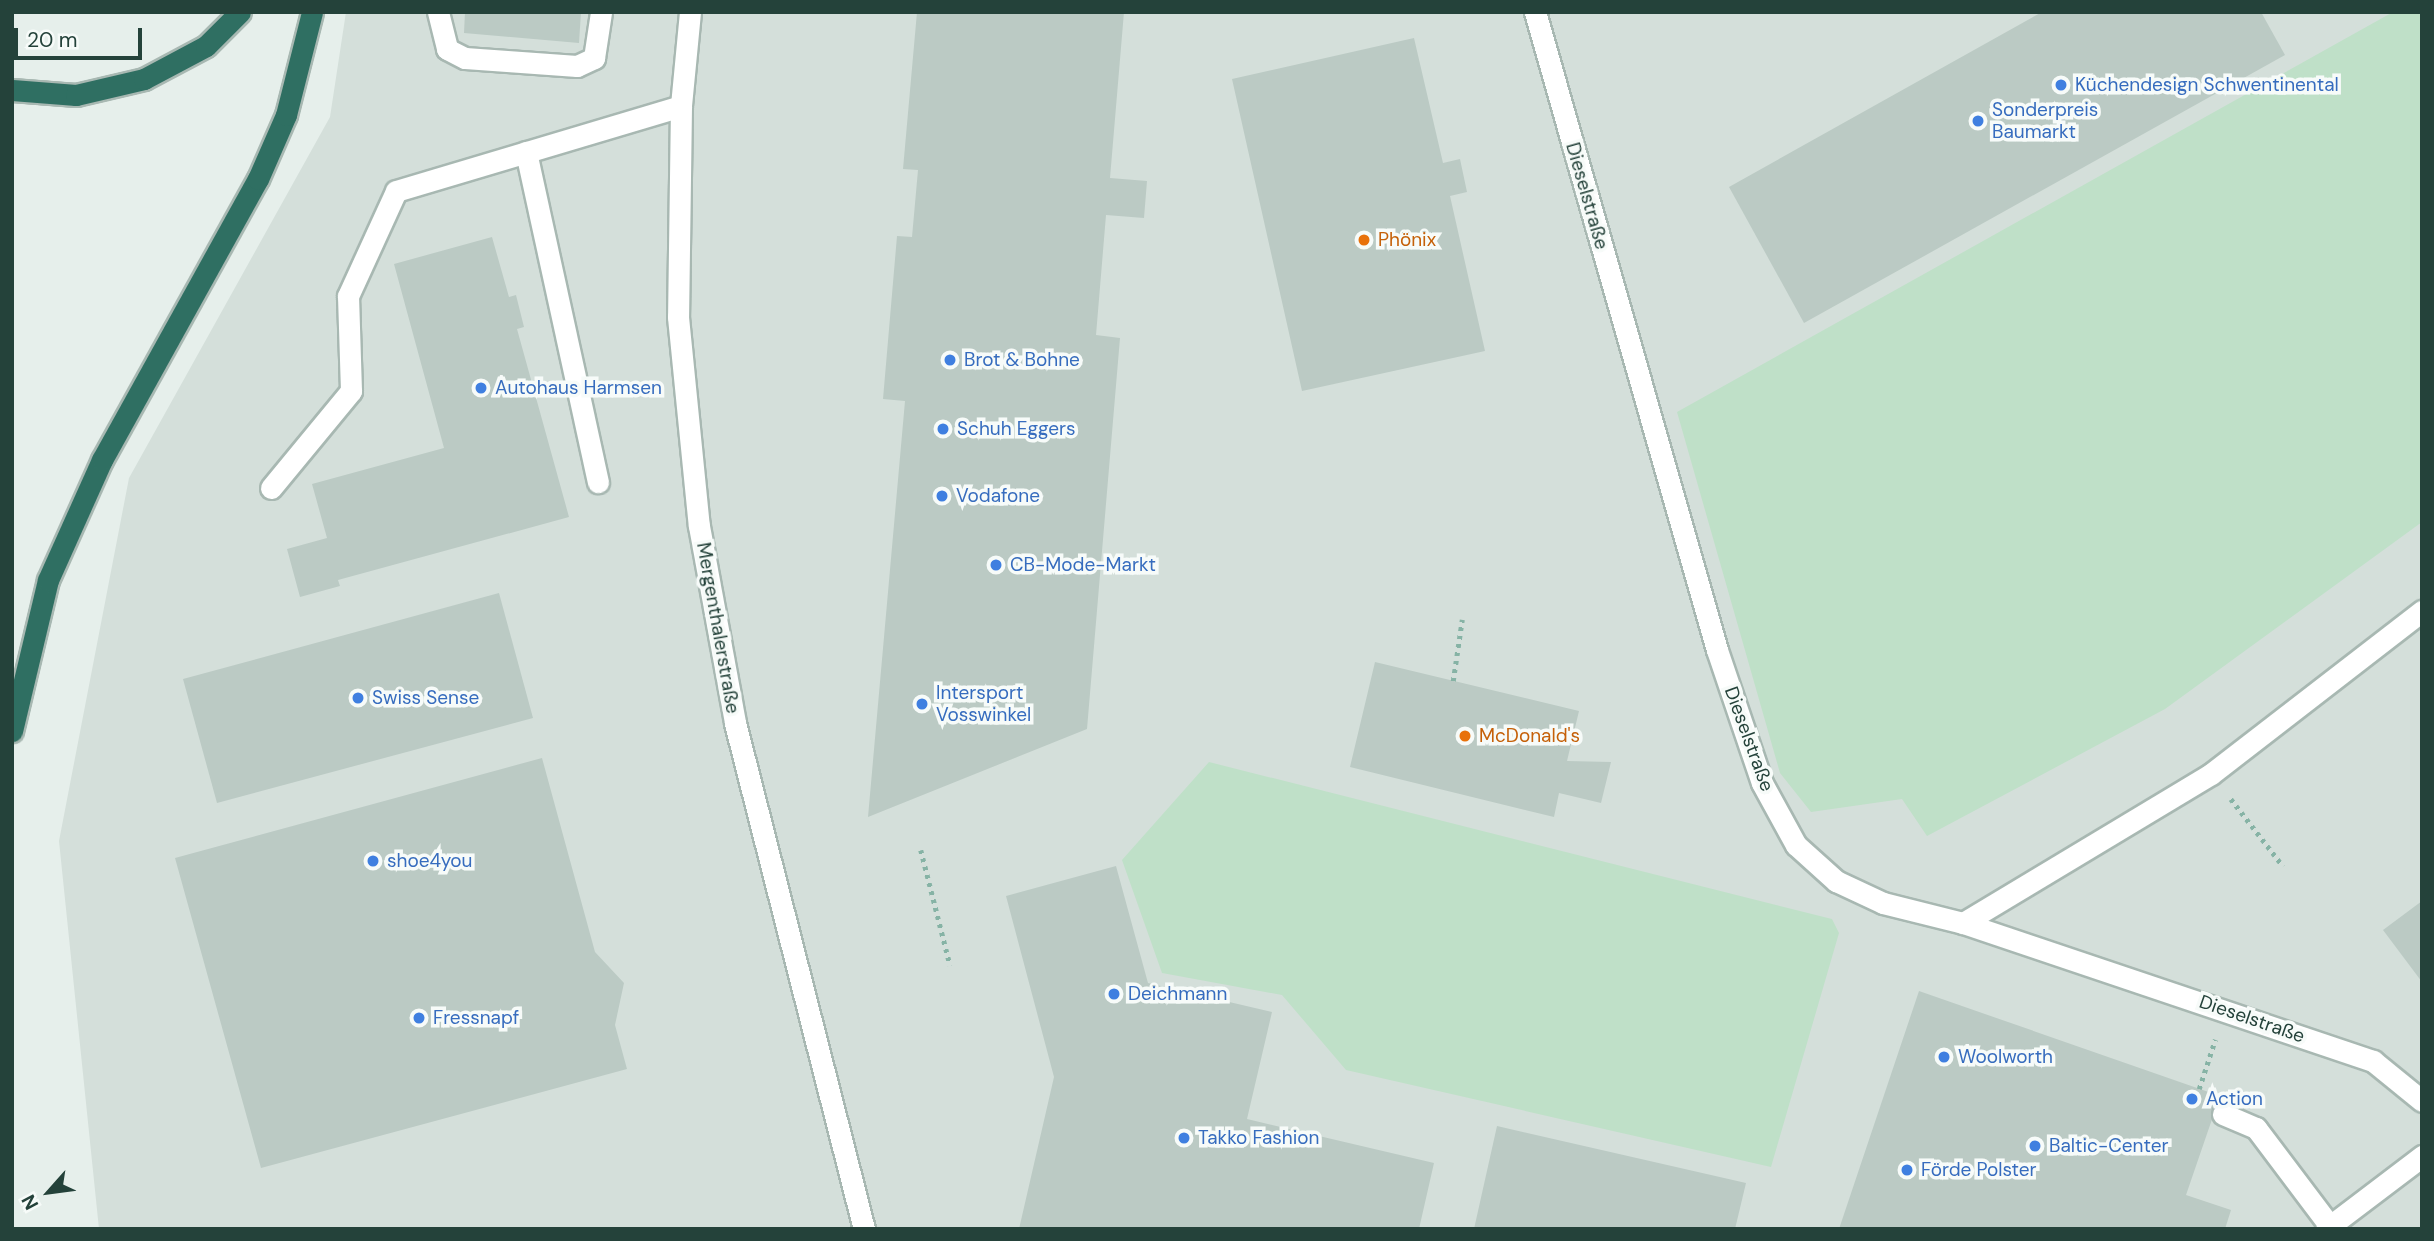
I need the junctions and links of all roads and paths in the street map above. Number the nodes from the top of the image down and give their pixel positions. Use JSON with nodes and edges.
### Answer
{"nodes":[{"id":1,"x":240,"y":12,"type":"edge"},
{"id":2,"x":312,"y":12,"type":"edge"},
{"id":3,"x":438,"y":12,"type":"edge"},
{"id":4,"x":601,"y":12,"type":"edge"},
{"id":5,"x":690,"y":12,"type":"edge"},
{"id":6,"x":1535,"y":12,"type":"edge"},
{"id":7,"x":12,"y":90,"type":"edge"},
{"id":8,"x":681,"y":106,"type":"junction"},
{"id":9,"x":526,"y":152,"type":"junction"},
{"id":10,"x":598,"y":482,"type":"dead end"},
{"id":11,"x":271,"y":488,"type":"dead end"},
{"id":12,"x":2422,"y":611,"type":"edge"},
{"id":13,"x":1462,"y":620,"type":"dead end"},
{"id":14,"x":1453,"y":681,"type":"dead end"},
{"id":15,"x":12,"y":731,"type":"edge"},
{"id":16,"x":2211,"y":774,"type":"junction"},
{"id":17,"x":920,"y":850,"type":"dead end"},
{"id":18,"x":2283,"y":866,"type":"dead end"},
{"id":19,"x":1963,"y":923,"type":"junction"},
{"id":20,"x":950,"y":965,"type":"dead end"},
{"id":21,"x":2224,"y":1010,"type":"junction"},
{"id":22,"x":2199,"y":1089,"type":"dead end"},
{"id":23,"x":2422,"y":1101,"type":"edge"},
{"id":24,"x":2223,"y":1114,"type":"dead end"},
{"id":25,"x":2422,"y":1156,"type":"edge"},
{"id":26,"x":2328,"y":1227,"type":"edge"},
{"id":27,"x":864,"y":1229,"type":"edge"}],
"edges":[{"from":1,"to":7,"type":"highway"},
{"from":2,"to":15,"type":"highway"},
{"from":3,"to":4,"type":"street"},
{"from":5,"to":8,"type":"street","name":"Mergenthalerstraße"},
{"from":6,"to":19,"type":"street","name":"Dieselstraße"},
{"from":8,"to":9,"type":"street"},
{"from":8,"to":27,"type":"street","name":"Mergenthalerstraße"},
{"from":9,"to":10,"type":"street"},
{"from":9,"to":11,"type":"street"},
{"from":12,"to":16,"type":"street"},
{"from":13,"to":14,"type":"path"},
{"from":16,"to":18,"type":"path"},
{"from":16,"to":19,"type":"street"},
{"from":17,"to":20,"type":"path"},
{"from":19,"to":21,"type":"street","name":"Dieselstraße"},
{"from":21,"to":22,"type":"path"},
{"from":21,"to":23,"type":"street","name":"Dieselstraße"},
{"from":24,"to":26,"type":"street"},
{"from":25,"to":26,"type":"street"}]}
